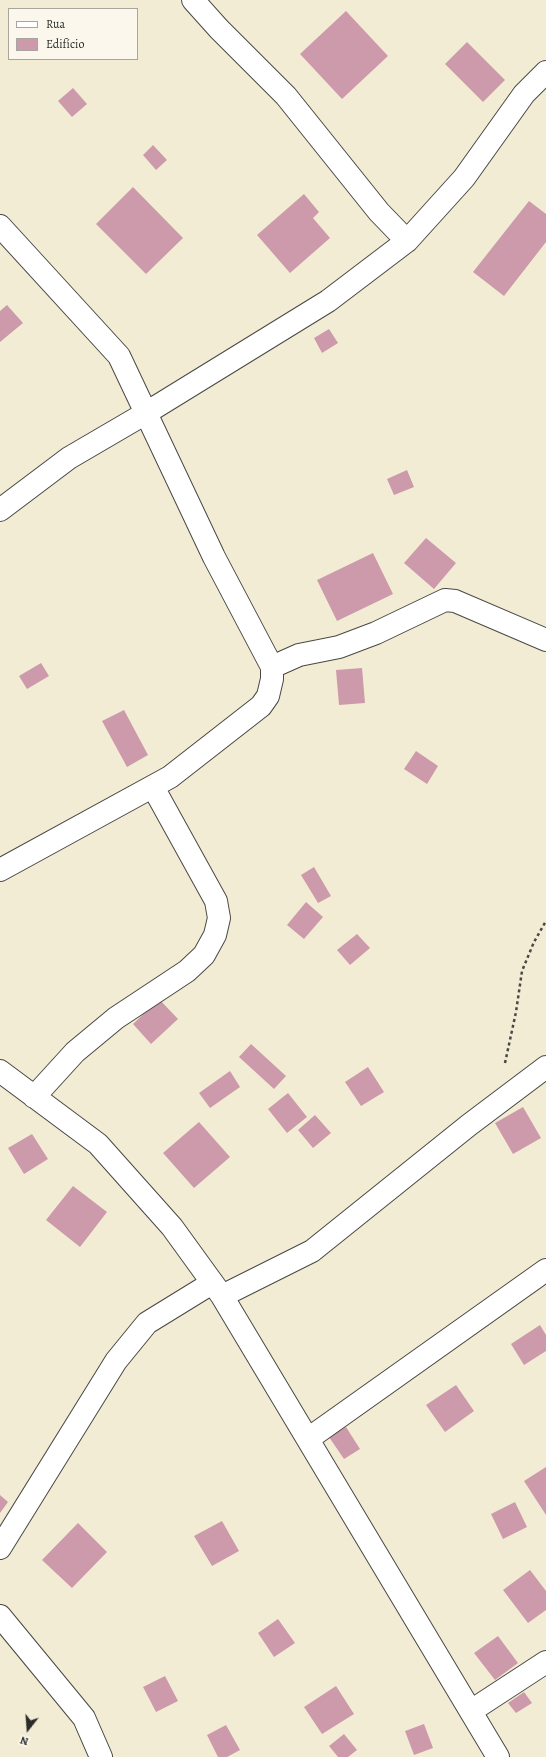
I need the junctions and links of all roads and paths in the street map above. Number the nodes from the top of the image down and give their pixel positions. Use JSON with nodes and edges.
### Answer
{"nodes":[{"id":1,"x":193,"y":0,"type":"edge"},
{"id":2,"x":546,"y":72,"type":"edge"},
{"id":3,"x":0,"y":226,"type":"edge"},
{"id":4,"x":407,"y":241,"type":"junction"},
{"id":5,"x":146,"y":413,"type":"junction"},
{"id":6,"x":0,"y":510,"type":"edge"},
{"id":7,"x":546,"y":640,"type":"edge"},
{"id":8,"x":272,"y":666,"type":"junction"},
{"id":9,"x":153,"y":787,"type":"junction"},
{"id":10,"x":0,"y":870,"type":"edge"},
{"id":11,"x":546,"y":921,"type":"edge"},
{"id":12,"x":503,"y":1066,"type":"dead end"},
{"id":13,"x":546,"y":1067,"type":"edge"},
{"id":14,"x":0,"y":1071,"type":"edge"},
{"id":15,"x":34,"y":1097,"type":"junction"},
{"id":16,"x":546,"y":1270,"type":"edge"},
{"id":17,"x":217,"y":1289,"type":"junction"},
{"id":18,"x":308,"y":1439,"type":"junction"},
{"id":19,"x":0,"y":1548,"type":"edge"},
{"id":20,"x":0,"y":1616,"type":"edge"},
{"id":21,"x":546,"y":1662,"type":"edge"},
{"id":22,"x":471,"y":1711,"type":"junction"},
{"id":23,"x":101,"y":1757,"type":"edge"},
{"id":24,"x":498,"y":1757,"type":"edge"}],
"edges":[{"from":1,"to":4,"type":"street"},
{"from":2,"to":4,"type":"street"},
{"from":3,"to":5,"type":"street"},
{"from":4,"to":5,"type":"street"},
{"from":5,"to":6,"type":"street"},
{"from":5,"to":8,"type":"street"},
{"from":7,"to":8,"type":"street"},
{"from":8,"to":9,"type":"street"},
{"from":9,"to":10,"type":"street"},
{"from":9,"to":15,"type":"street"},
{"from":11,"to":12,"type":"path"},
{"from":13,"to":17,"type":"street"},
{"from":14,"to":15,"type":"street"},
{"from":15,"to":17,"type":"street"},
{"from":16,"to":18,"type":"street"},
{"from":17,"to":18,"type":"street"},
{"from":17,"to":19,"type":"street"},
{"from":18,"to":22,"type":"street"},
{"from":20,"to":23,"type":"street"},
{"from":21,"to":22,"type":"street"},
{"from":22,"to":24,"type":"street"}]}
